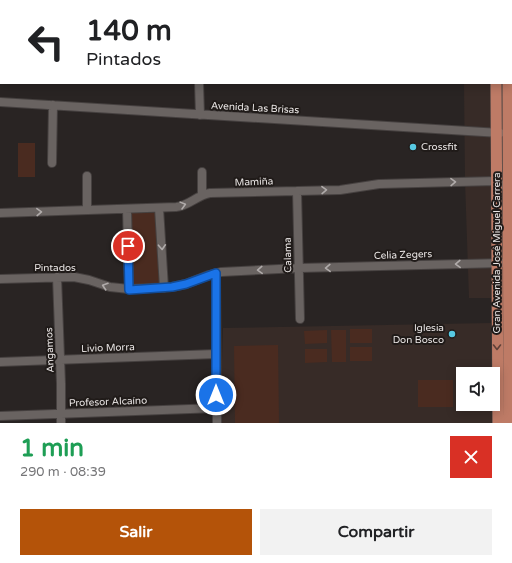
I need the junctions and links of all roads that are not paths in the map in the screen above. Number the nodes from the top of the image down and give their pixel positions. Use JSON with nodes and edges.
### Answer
{"nodes":[{"id":1,"x":199,"y":84,"type":"edge"},
{"id":2,"x":496,"y":84,"type":"edge"},
{"id":3,"x":508,"y":84,"type":"edge"},
{"id":4,"x":0,"y":102,"type":"edge"},
{"id":5,"x":53,"y":105,"type":"junction"},
{"id":6,"x":200,"y":115,"type":"junction"},
{"id":7,"x":496,"y":132,"type":"junction"},
{"id":8,"x":510,"y":135,"type":"edge"},
{"id":9,"x":52,"y":163,"type":"dead end"},
{"id":10,"x":202,"y":172,"type":"dead end"},
{"id":11,"x":87,"y":176,"type":"dead end"},
{"id":12,"x":496,"y":181,"type":"junction"},
{"id":13,"x":510,"y":189,"type":"edge"},
{"id":14,"x":297,"y":191,"type":"junction"},
{"id":15,"x":202,"y":195,"type":"junction"},
{"id":16,"x":160,"y":208,"type":"junction"},
{"id":17,"x":127,"y":209,"type":"junction"},
{"id":18,"x":87,"y":210,"type":"junction"},
{"id":19,"x":0,"y":213,"type":"edge"},
{"id":20,"x":497,"y":263,"type":"junction"},
{"id":21,"x":508,"y":263,"type":"junction"},
{"id":22,"x":299,"y":268,"type":"junction"},
{"id":23,"x":216,"y":273,"type":"junction"},
{"id":24,"x":57,"y":277,"type":"junction"},
{"id":25,"x":0,"y":279,"type":"edge"},
{"id":26,"x":164,"y":288,"type":"junction"},
{"id":27,"x":129,"y":290,"type":"junction"},
{"id":28,"x":497,"y":294,"type":"junction"},
{"id":29,"x":510,"y":297,"type":"edge"},
{"id":30,"x":300,"y":319,"type":"dead end"},
{"id":31,"x":216,"y":354,"type":"junction"},
{"id":32,"x":60,"y":360,"type":"junction"},
{"id":33,"x":0,"y":362,"type":"edge"},
{"id":34,"x":217,"y":408,"type":"junction"},
{"id":35,"x":62,"y":414,"type":"junction"},
{"id":36,"x":0,"y":416,"type":"edge"},
{"id":37,"x":61,"y":423,"type":"edge"},
{"id":38,"x":217,"y":423,"type":"edge"},
{"id":39,"x":498,"y":423,"type":"edge"},
{"id":40,"x":509,"y":423,"type":"edge"}],
"edges":[{"from":1,"to":6,"type":"street"},
{"from":2,"to":7,"type":"main road","name":"Gran Avenida José Miguel Carrera"},
{"from":3,"to":8,"type":"main road","name":"Gran Avenida José Miguel Carrera"},
{"from":4,"to":5,"type":"street","name":"Avenida Las Brisas"},
{"from":5,"to":6,"type":"street","name":"Avenida Las Brisas"},
{"from":5,"to":9,"type":"street"},
{"from":6,"to":7,"type":"street","name":"Avenida Las Brisas"},
{"from":7,"to":8,"type":"street","name":"Avenida Las Brisas"},
{"from":7,"to":12,"type":"main road","name":"Gran Avenida José Miguel Carrera"},
{"from":8,"to":13,"type":"main road","name":"Gran Avenida José Miguel Carrera"},
{"from":10,"to":15,"type":"street"},
{"from":11,"to":18,"type":"street"},
{"from":12,"to":13,"type":"street"},
{"from":14,"to":12,"type":"street","name":"Mamiña","one_way":true},
{"from":12,"to":20,"type":"main road","name":"Gran Avenida José Miguel Carrera"},
{"from":13,"to":21,"type":"main road","name":"Gran Avenida José Miguel Carrera"},
{"from":14,"to":15,"type":"street","name":"Mamiña"},
{"from":14,"to":22,"type":"street","name":"Calama"},
{"from":16,"to":15,"type":"street","name":"Mamiña","one_way":true},
{"from":16,"to":17,"type":"street","name":"Mamiña"},
{"from":16,"to":26,"type":"street","one_way":true},
{"from":17,"to":18,"type":"street","name":"Mamiña"},
{"from":17,"to":27,"type":"street"},
{"from":19,"to":18,"type":"street","name":"Mamiña","one_way":true},
{"from":20,"to":21,"type":"street","name":"Celia Zegers"},
{"from":20,"to":22,"type":"street","name":"Celia Zegers","one_way":true},
{"from":20,"to":28,"type":"main road","name":"Gran Avenida José Miguel Carrera"},
{"from":21,"to":29,"type":"main road","name":"Gran Avenida José Miguel Carrera"},
{"from":22,"to":23,"type":"street","name":"Pintados","one_way":true},
{"from":22,"to":30,"type":"street","name":"Calama"},
{"from":23,"to":26,"type":"street","name":"Pintados"},
{"from":23,"to":31,"type":"street"},
{"from":24,"to":25,"type":"street","name":"Pintados"},
{"from":27,"to":24,"type":"street","name":"Pintados","one_way":true},
{"from":24,"to":32,"type":"street","name":"Angamos"},
{"from":26,"to":27,"type":"street","name":"Pintados"},
{"from":28,"to":29,"type":"street"},
{"from":28,"to":39,"type":"main road","name":"Gran Avenida José Miguel Carrera","one_way":true},
{"from":29,"to":40,"type":"main road","name":"Gran Avenida José Miguel Carrera"},
{"from":31,"to":32,"type":"street","name":"Livio Morra"},
{"from":31,"to":34,"type":"street"},
{"from":32,"to":33,"type":"street","name":"Livio Morra"},
{"from":32,"to":35,"type":"street","name":"Angamos"},
{"from":34,"to":35,"type":"street","name":"Profesor Alcaíno"},
{"from":34,"to":38,"type":"street"},
{"from":35,"to":36,"type":"street","name":"Profesor Alcaíno"},
{"from":35,"to":37,"type":"street","name":"Angamos"}]}
